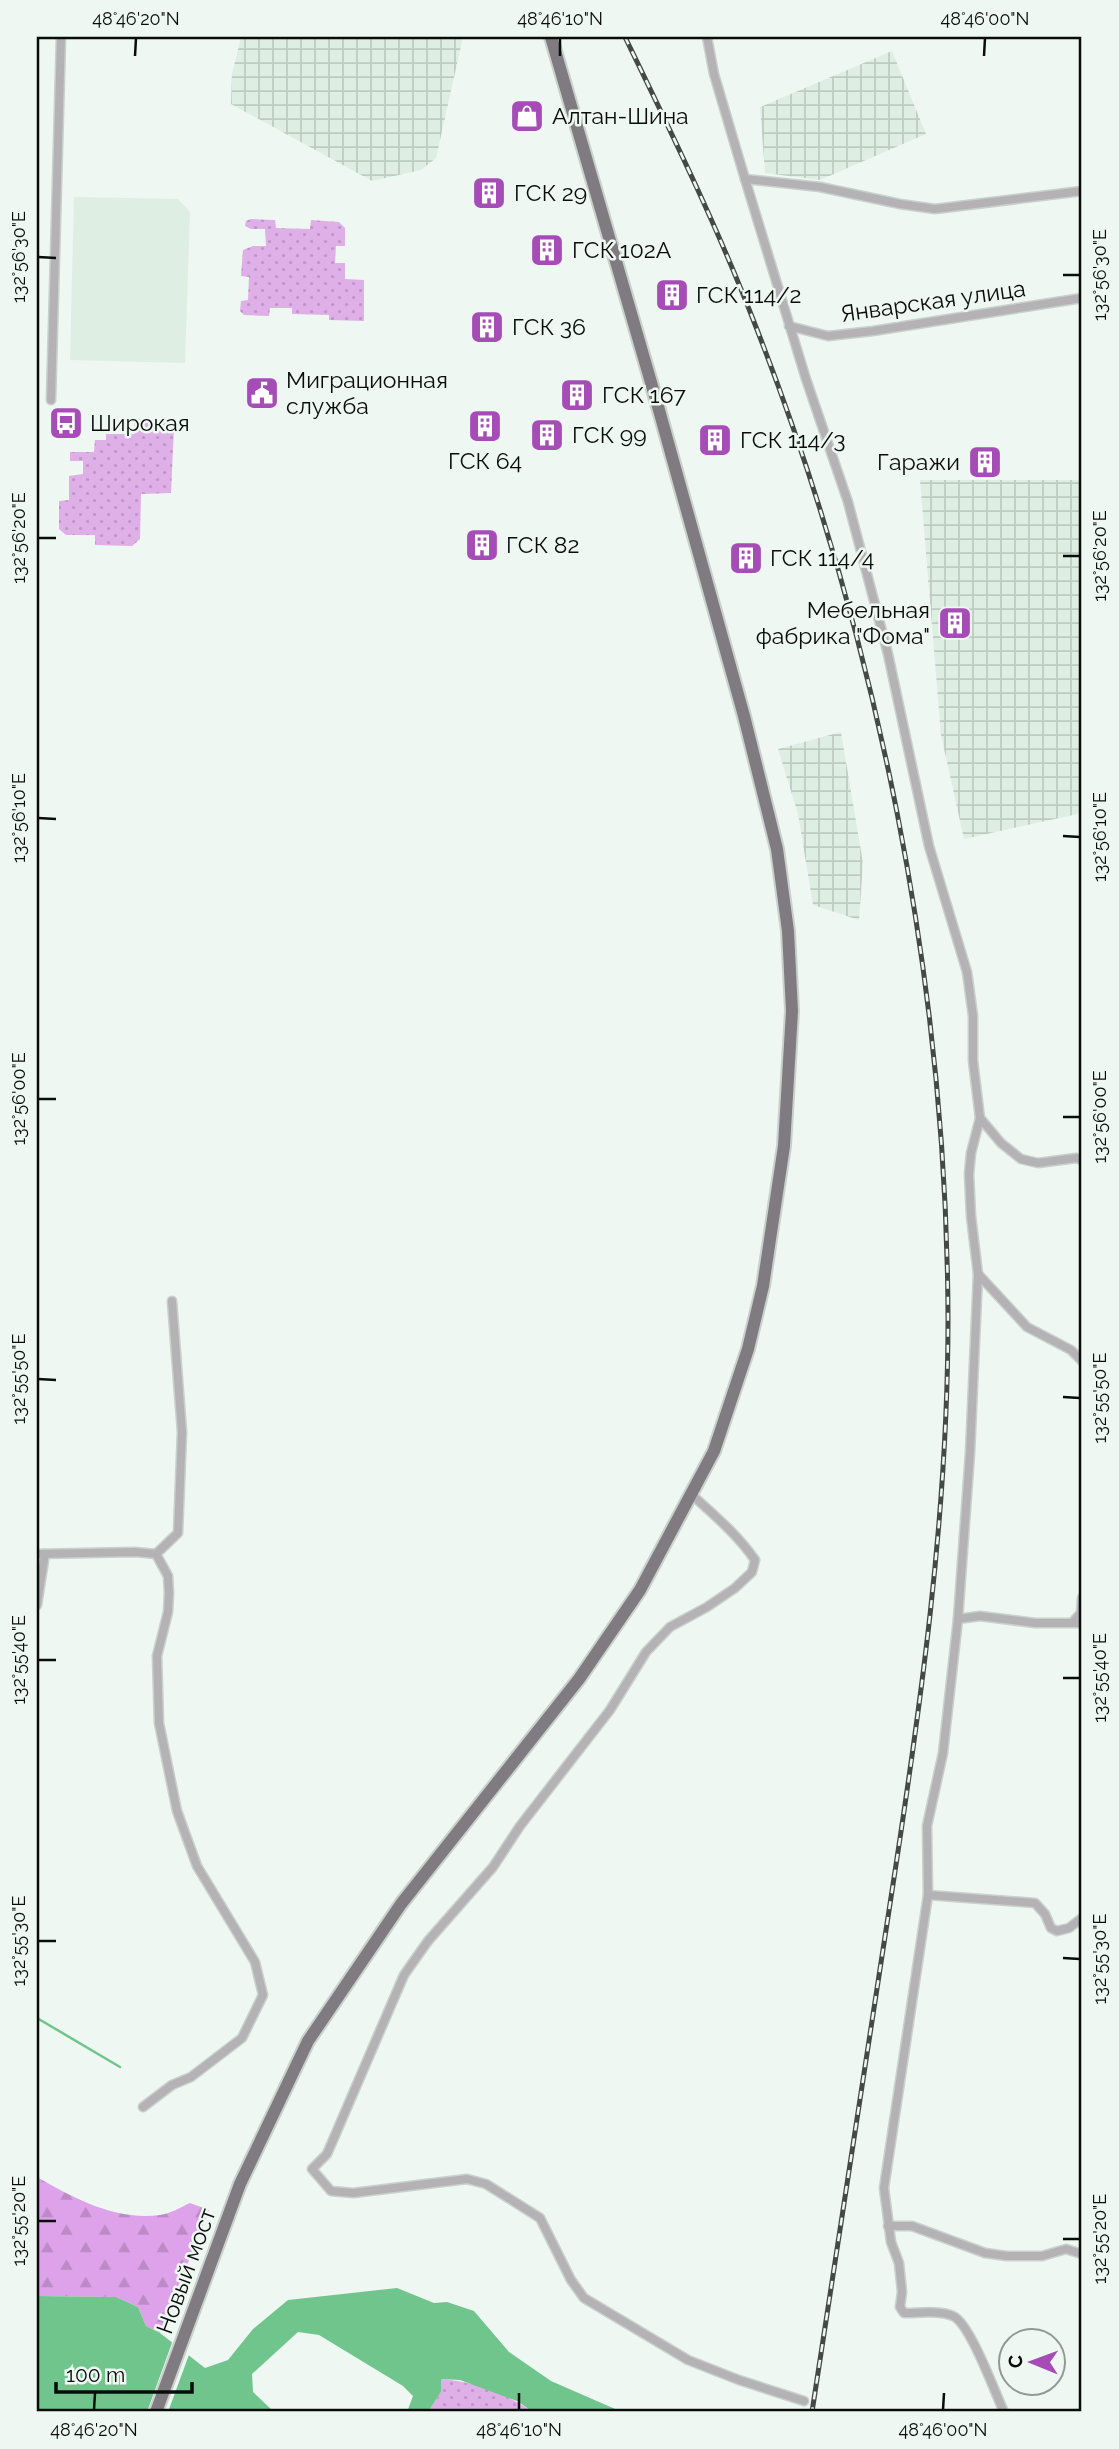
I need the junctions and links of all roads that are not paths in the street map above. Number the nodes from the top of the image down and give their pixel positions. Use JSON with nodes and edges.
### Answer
{"nodes":[{"id":1,"x":61,"y":37,"type":"edge"},
{"id":2,"x":551,"y":37,"type":"edge"},
{"id":3,"x":708,"y":37,"type":"edge"},
{"id":4,"x":745,"y":179,"type":"junction"},
{"id":5,"x":1082,"y":191,"type":"edge"},
{"id":6,"x":1082,"y":298,"type":"edge"},
{"id":7,"x":789,"y":326,"type":"junction"},
{"id":8,"x":51,"y":400,"type":"dead end"},
{"id":9,"x":980,"y":1118,"type":"junction"},
{"id":10,"x":1082,"y":1160,"type":"edge"},
{"id":11,"x":978,"y":1274,"type":"junction"},
{"id":12,"x":172,"y":1301,"type":"dead end"},
{"id":13,"x":1082,"y":1361,"type":"edge"},
{"id":14,"x":691,"y":1494,"type":"junction"},
{"id":15,"x":41,"y":1554,"type":"edge"},
{"id":16,"x":156,"y":1554,"type":"junction"},
{"id":17,"x":1082,"y":1598,"type":"edge"},
{"id":18,"x":37,"y":1605,"type":"edge"},
{"id":19,"x":958,"y":1619,"type":"junction"},
{"id":20,"x":1073,"y":1622,"type":"junction"},
{"id":21,"x":1082,"y":1623,"type":"edge"},
{"id":22,"x":928,"y":1895,"type":"junction"},
{"id":23,"x":1082,"y":1918,"type":"edge"},
{"id":24,"x":143,"y":2107,"type":"dead end"},
{"id":25,"x":888,"y":2226,"type":"junction"},
{"id":26,"x":1082,"y":2254,"type":"edge"},
{"id":27,"x":804,"y":2401,"type":"dead end"},
{"id":28,"x":156,"y":2412,"type":"edge"},
{"id":29,"x":1004,"y":2412,"type":"edge"}],
"edges":[{"from":1,"to":8,"type":"street"},
{"from":2,"to":14,"type":"main road","name":"Новый мост"},
{"from":3,"to":4,"type":"street"},
{"from":4,"to":5,"type":"street"},
{"from":4,"to":7,"type":"street"},
{"from":6,"to":7,"type":"street","name":"Январская улица"},
{"from":7,"to":9,"type":"street"},
{"from":9,"to":10,"type":"street"},
{"from":9,"to":11,"type":"street"},
{"from":11,"to":13,"type":"street"},
{"from":11,"to":19,"type":"street"},
{"from":12,"to":16,"type":"street"},
{"from":14,"to":27,"type":"street"},
{"from":14,"to":28,"type":"main road","name":"Новый мост"},
{"from":15,"to":16,"type":"street"},
{"from":15,"to":18,"type":"street"},
{"from":16,"to":24,"type":"street"},
{"from":17,"to":20,"type":"street"},
{"from":19,"to":20,"type":"street"},
{"from":19,"to":22,"type":"street"},
{"from":20,"to":21,"type":"street"},
{"from":22,"to":23,"type":"street"},
{"from":22,"to":25,"type":"street"},
{"from":25,"to":26,"type":"street"},
{"from":25,"to":29,"type":"street"}]}
